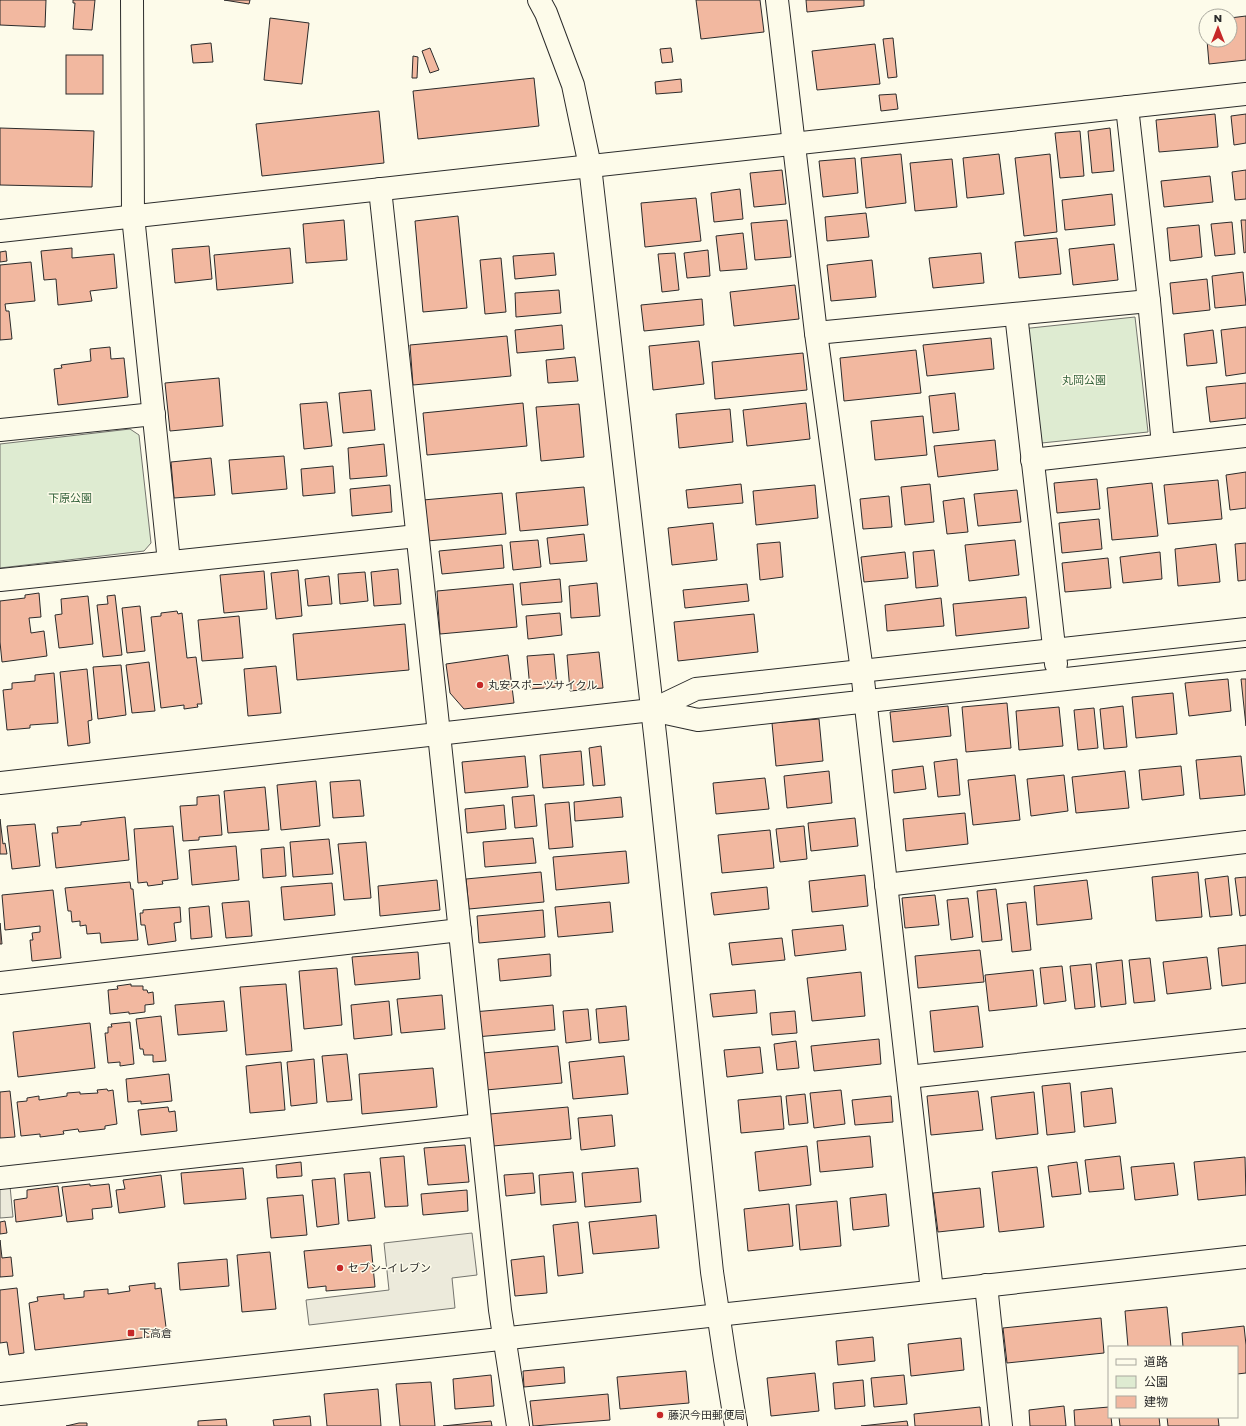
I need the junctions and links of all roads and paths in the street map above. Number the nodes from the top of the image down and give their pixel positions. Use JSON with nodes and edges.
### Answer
{"nodes":[{"id":1,"x":132,"y":0,"type":"edge"},
{"id":2,"x":539,"y":0,"type":"edge"},
{"id":3,"x":777,"y":0,"type":"edge"},
{"id":4,"x":1246,"y":94,"type":"edge"},
{"id":5,"x":1127,"y":107,"type":"junction"},
{"id":6,"x":794,"y":144,"type":"junction"},
{"id":7,"x":590,"y":166,"type":"junction"},
{"id":8,"x":380,"y":189,"type":"junction"},
{"id":9,"x":133,"y":216,"type":"junction"},
{"id":10,"x":0,"y":231,"type":"edge"},
{"id":11,"x":1149,"y":301,"type":"junction"},
{"id":12,"x":1016,"y":314,"type":"junction"},
{"id":13,"x":816,"y":333,"type":"junction"},
{"id":14,"x":154,"y":414,"type":"junction"},
{"id":15,"x":0,"y":430,"type":"edge"},
{"id":16,"x":1246,"y":436,"type":"edge"},
{"id":17,"x":1163,"y":445,"type":"junction"},
{"id":18,"x":1032,"y":460,"type":"junction"},
{"id":19,"x":417,"y":536,"type":"junction"},
{"id":20,"x":169,"y":562,"type":"junction"},
{"id":21,"x":0,"y":580,"type":"edge"},
{"id":22,"x":1246,"y":629,"type":"edge"},
{"id":23,"x":1054,"y":650,"type":"junction"},
{"id":24,"x":1246,"y":659,"type":"edge"},
{"id":25,"x":862,"y":671,"type":"junction"},
{"id":26,"x":1057,"y":680,"type":"junction"},
{"id":27,"x":865,"y":702,"type":"junction"},
{"id":28,"x":652,"y":710,"type":"junction"},
{"id":29,"x":439,"y":734,"type":"junction"},
{"id":30,"x":0,"y":783,"type":"edge"},
{"id":31,"x":1246,"y":842,"type":"edge"},
{"id":32,"x":886,"y":885,"type":"junction"},
{"id":33,"x":460,"y":930,"type":"junction"},
{"id":34,"x":0,"y":983,"type":"edge"},
{"id":35,"x":1246,"y":1040,"type":"edge"},
{"id":36,"x":908,"y":1077,"type":"junction"},
{"id":37,"x":480,"y":1125,"type":"junction"},
{"id":38,"x":0,"y":1178,"type":"edge"},
{"id":39,"x":1246,"y":1257,"type":"edge"},
{"id":40,"x":986,"y":1285,"type":"junction"},
{"id":41,"x":932,"y":1291,"type":"junction"},
{"id":42,"x":719,"y":1316,"type":"junction"},
{"id":43,"x":503,"y":1338,"type":"junction"},
{"id":44,"x":0,"y":1394,"type":"edge"},
{"id":45,"x":518,"y":1426,"type":"edge"},
{"id":46,"x":736,"y":1426,"type":"edge"},
{"id":47,"x":1001,"y":1426,"type":"edge"}],
"edges":[{"from":1,"to":9,"type":"street"},
{"from":2,"to":7,"type":"street"},
{"from":3,"to":6,"type":"street"},
{"from":4,"to":5,"type":"street"},
{"from":5,"to":6,"type":"street"},
{"from":5,"to":11,"type":"street"},
{"from":6,"to":7,"type":"street"},
{"from":6,"to":13,"type":"street"},
{"from":7,"to":8,"type":"street"},
{"from":7,"to":28,"type":"street"},
{"from":8,"to":9,"type":"street"},
{"from":8,"to":19,"type":"street"},
{"from":9,"to":10,"type":"street"},
{"from":9,"to":14,"type":"street"},
{"from":11,"to":12,"type":"street"},
{"from":11,"to":17,"type":"street"},
{"from":12,"to":13,"type":"street"},
{"from":12,"to":18,"type":"street"},
{"from":13,"to":25,"type":"street"},
{"from":14,"to":15,"type":"street"},
{"from":14,"to":20,"type":"street"},
{"from":16,"to":17,"type":"street"},
{"from":17,"to":18,"type":"street"},
{"from":18,"to":23,"type":"street"},
{"from":19,"to":20,"type":"street"},
{"from":19,"to":29,"type":"street"},
{"from":20,"to":21,"type":"street"},
{"from":22,"to":23,"type":"street"},
{"from":23,"to":25,"type":"street"},
{"from":23,"to":26,"type":"street"},
{"from":24,"to":26,"type":"street"},
{"from":25,"to":27,"type":"street"},
{"from":25,"to":28,"type":"street"},
{"from":26,"to":27,"type":"street"},
{"from":27,"to":28,"type":"street"},
{"from":27,"to":32,"type":"street"},
{"from":28,"to":29,"type":"street"},
{"from":28,"to":42,"type":"street"},
{"from":29,"to":30,"type":"street"},
{"from":29,"to":33,"type":"street"},
{"from":31,"to":32,"type":"street"},
{"from":32,"to":36,"type":"street"},
{"from":33,"to":34,"type":"street"},
{"from":33,"to":37,"type":"street"},
{"from":35,"to":36,"type":"street"},
{"from":36,"to":41,"type":"street"},
{"from":37,"to":38,"type":"street"},
{"from":37,"to":43,"type":"street"},
{"from":39,"to":40,"type":"street"},
{"from":40,"to":41,"type":"street"},
{"from":40,"to":47,"type":"street"},
{"from":41,"to":42,"type":"street"},
{"from":42,"to":43,"type":"street"},
{"from":42,"to":46,"type":"street"},
{"from":43,"to":44,"type":"street"},
{"from":43,"to":45,"type":"street"}]}
